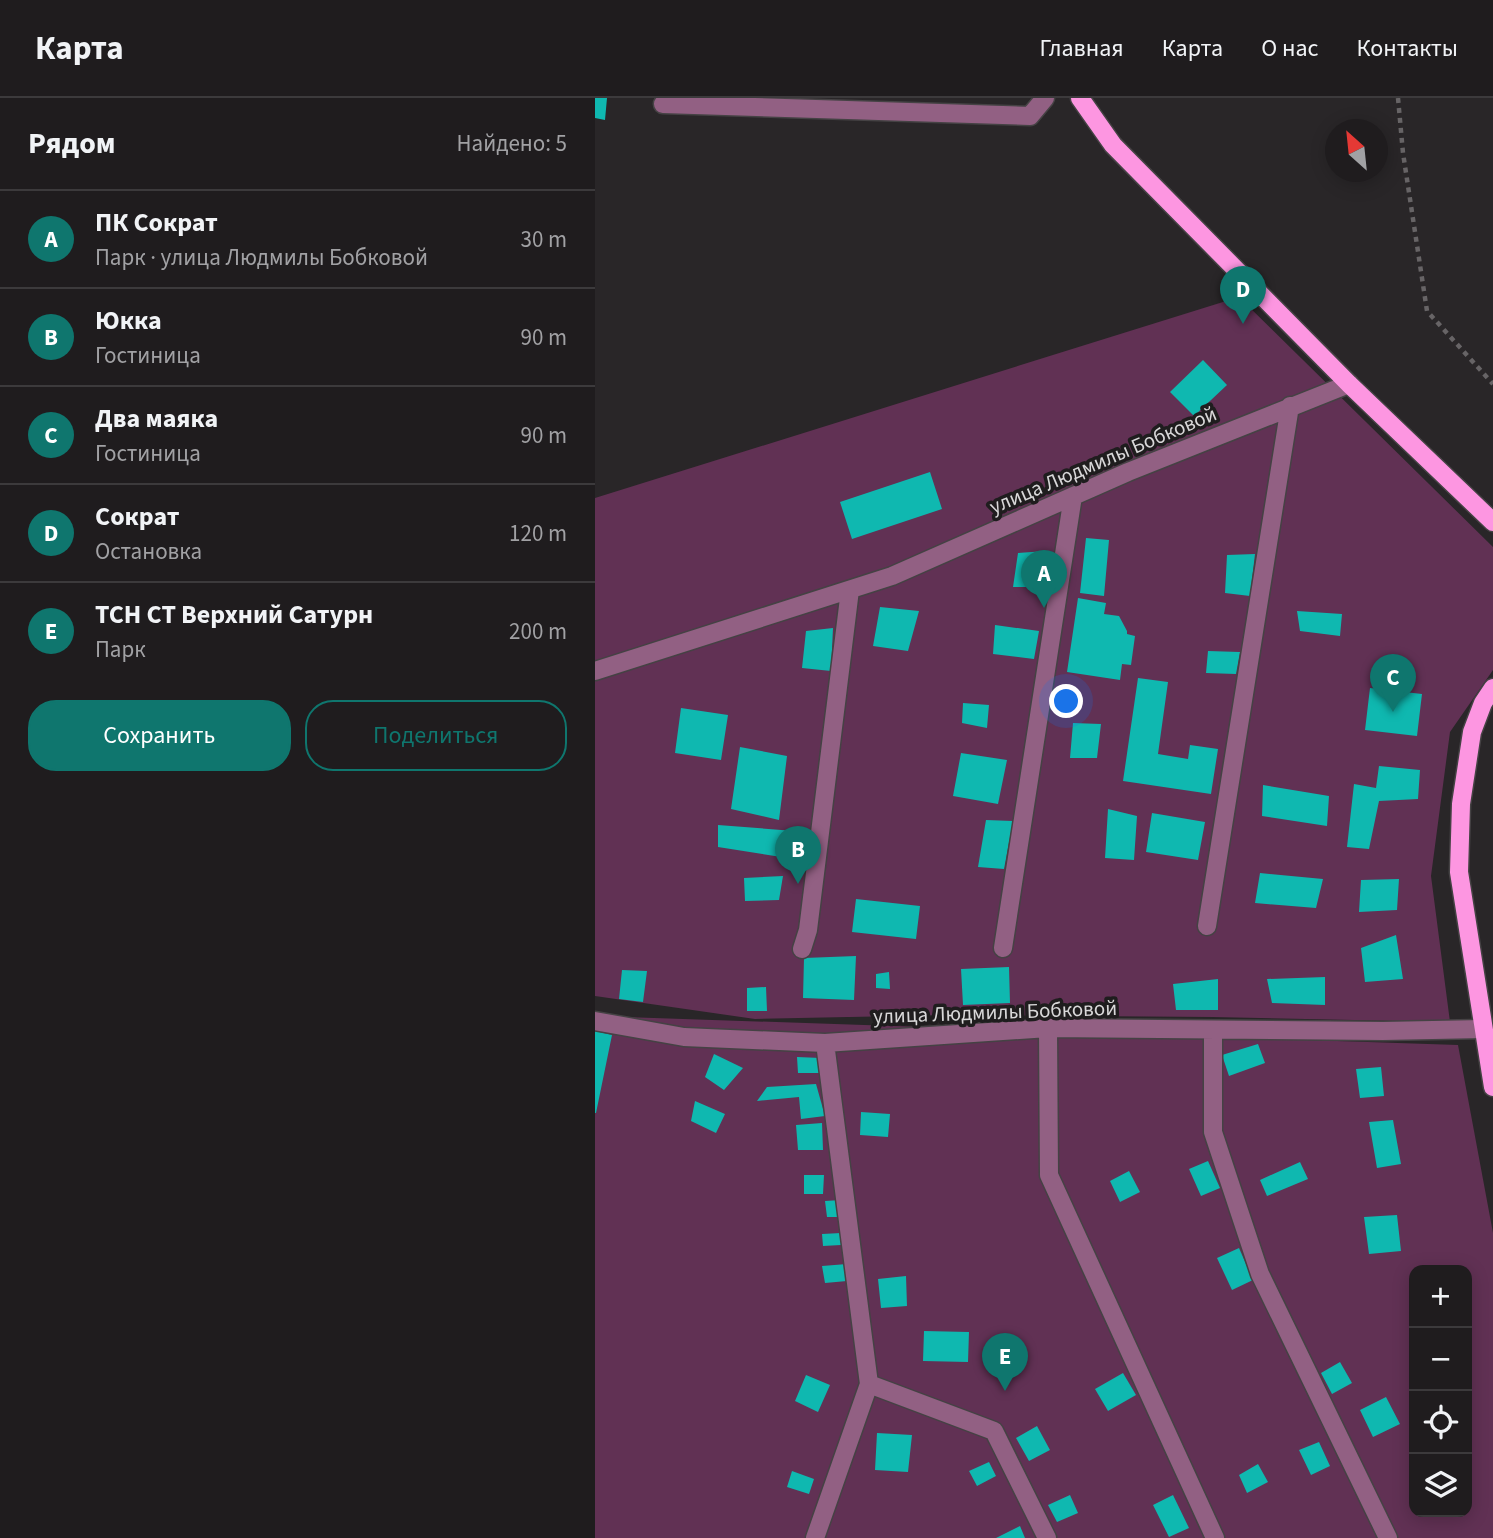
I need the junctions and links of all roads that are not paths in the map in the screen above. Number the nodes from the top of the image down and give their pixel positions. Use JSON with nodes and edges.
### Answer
{"nodes":[{"id":1,"x":1045,"y":98,"type":"edge"},
{"id":2,"x":1080,"y":98,"type":"edge"},
{"id":3,"x":663,"y":104,"type":"dead end"},
{"id":4,"x":1349,"y":384,"type":"junction"},
{"id":5,"x":1290,"y":406,"type":"junction"},
{"id":6,"x":1073,"y":496,"type":"junction"},
{"id":7,"x":1493,"y":522,"type":"edge"},
{"id":8,"x":850,"y":590,"type":"junction"},
{"id":9,"x":595,"y":671,"type":"edge"},
{"id":10,"x":1493,"y":688,"type":"edge"},
{"id":11,"x":1207,"y":926,"type":"dead end"},
{"id":12,"x":1003,"y":948,"type":"dead end"},
{"id":13,"x":802,"y":949,"type":"dead end"},
{"id":14,"x":595,"y":1021,"type":"edge"},
{"id":15,"x":1048,"y":1028,"type":"junction"},
{"id":16,"x":1483,"y":1029,"type":"junction"},
{"id":17,"x":1213,"y":1030,"type":"junction"},
{"id":18,"x":825,"y":1043,"type":"junction"},
{"id":19,"x":1493,"y":1087,"type":"edge"},
{"id":20,"x":869,"y":1384,"type":"junction"},
{"id":21,"x":815,"y":1538,"type":"edge"},
{"id":22,"x":1047,"y":1538,"type":"edge"},
{"id":23,"x":1215,"y":1538,"type":"edge"},
{"id":24,"x":1388,"y":1538,"type":"edge"}],
"edges":[{"from":1,"to":3,"type":"street"},
{"from":2,"to":4,"type":"main road"},
{"from":4,"to":5,"type":"street","name":"улица Людмилы Бобковой"},
{"from":4,"to":7,"type":"main road"},
{"from":5,"to":6,"type":"street","name":"улица Людмилы Бобковой"},
{"from":5,"to":11,"type":"street"},
{"from":6,"to":8,"type":"street","name":"улица Людмилы Бобковой"},
{"from":6,"to":12,"type":"street"},
{"from":8,"to":9,"type":"street","name":"улица Людмилы Бобковой"},
{"from":8,"to":13,"type":"street"},
{"from":10,"to":16,"type":"main road"},
{"from":14,"to":18,"type":"street","name":"улица Людмилы Бобковой"},
{"from":15,"to":17,"type":"street","name":"улица Людмилы Бобковой"},
{"from":15,"to":18,"type":"street","name":"улица Людмилы Бобковой"},
{"from":15,"to":23,"type":"street"},
{"from":16,"to":17,"type":"street","name":"улица Людмилы Бобковой"},
{"from":16,"to":19,"type":"main road"},
{"from":17,"to":24,"type":"street"},
{"from":18,"to":20,"type":"street"},
{"from":20,"to":21,"type":"street"},
{"from":20,"to":22,"type":"street"}]}
